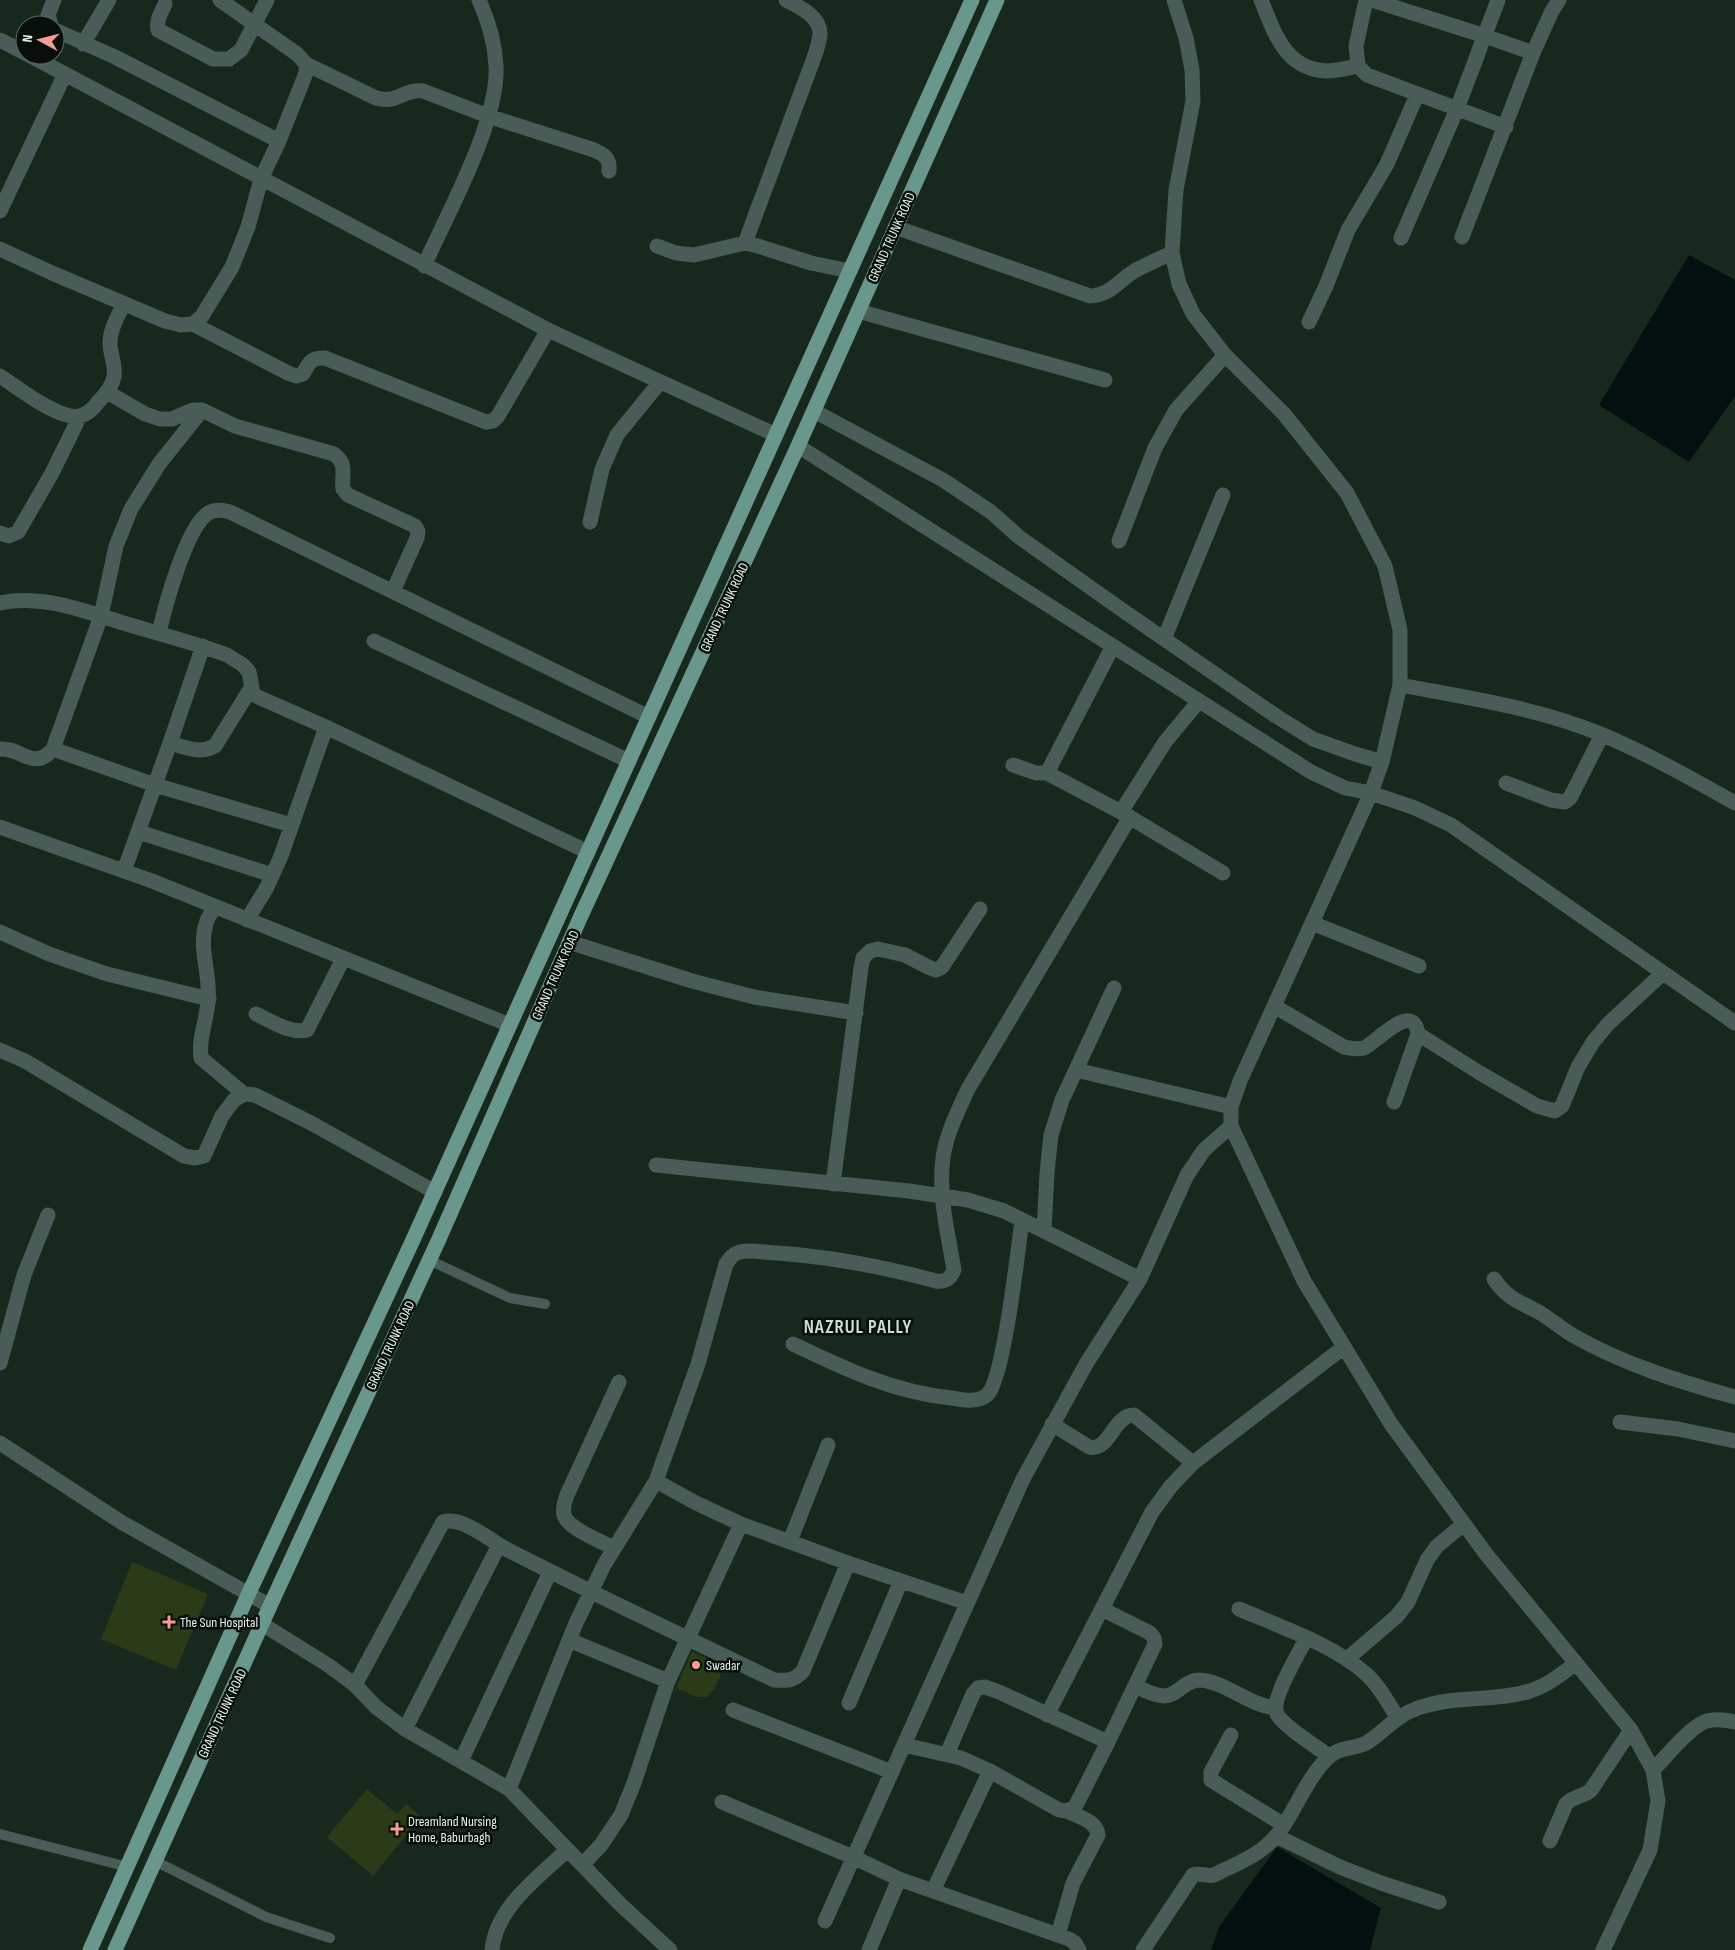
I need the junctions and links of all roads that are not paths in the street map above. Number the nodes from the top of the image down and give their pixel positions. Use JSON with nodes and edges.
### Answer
{"nodes":[{"id":1,"x":54,"y":0,"type":"edge"},
{"id":2,"x":109,"y":0,"type":"edge"},
{"id":3,"x":220,"y":0,"type":"edge"},
{"id":4,"x":267,"y":0,"type":"edge"},
{"id":5,"x":479,"y":0,"type":"edge"},
{"id":6,"x":786,"y":0,"type":"edge"},
{"id":7,"x":972,"y":0,"type":"edge"},
{"id":8,"x":997,"y":0,"type":"edge"},
{"id":9,"x":1174,"y":0,"type":"edge"},
{"id":10,"x":1261,"y":0,"type":"edge"},
{"id":11,"x":1366,"y":0,"type":"edge"},
{"id":12,"x":1372,"y":0,"type":"edge"},
{"id":13,"x":1498,"y":0,"type":"edge"},
{"id":14,"x":1559,"y":0,"type":"edge"},
{"id":15,"x":163,"y":1,"type":"edge"},
{"id":16,"x":48,"y":15,"type":"edge"},
{"id":17,"x":255,"y":26,"type":"junction"},
{"id":18,"x":65,"y":35,"type":"edge"},
{"id":19,"x":1486,"y":36,"type":"junction"},
{"id":20,"x":0,"y":40,"type":"edge"},
{"id":21,"x":83,"y":44,"type":"junction"},
{"id":22,"x":15,"y":48,"type":"edge"},
{"id":23,"x":1533,"y":53,"type":"junction"},
{"id":24,"x":306,"y":64,"type":"junction"},
{"id":25,"x":48,"y":65,"type":"edge"},
{"id":26,"x":1358,"y":66,"type":"junction"},
{"id":27,"x":65,"y":74,"type":"junction"},
{"id":28,"x":1417,"y":95,"type":"junction"},
{"id":29,"x":1457,"y":109,"type":"junction"},
{"id":30,"x":488,"y":116,"type":"junction"},
{"id":31,"x":1506,"y":127,"type":"junction"},
{"id":32,"x":275,"y":149,"type":"junction"},
{"id":33,"x":609,"y":171,"type":"dead end"},
{"id":34,"x":260,"y":179,"type":"junction"},
{"id":35,"x":0,"y":211,"type":"edge"},
{"id":36,"x":895,"y":227,"type":"junction"},
{"id":37,"x":1462,"y":237,"type":"dead end"},
{"id":38,"x":1402,"y":238,"type":"dead end"},
{"id":39,"x":745,"y":243,"type":"junction"},
{"id":40,"x":657,"y":246,"type":"dead end"},
{"id":41,"x":0,"y":249,"type":"edge"},
{"id":42,"x":1172,"y":252,"type":"junction"},
{"id":43,"x":424,"y":266,"type":"junction"},
{"id":44,"x":850,"y":271,"type":"junction"},
{"id":45,"x":124,"y":304,"type":"junction"},
{"id":46,"x":858,"y":311,"type":"junction"},
{"id":47,"x":1309,"y":322,"type":"dead end"},
{"id":48,"x":193,"y":324,"type":"junction"},
{"id":49,"x":548,"y":330,"type":"junction"},
{"id":50,"x":1225,"y":355,"type":"junction"},
{"id":51,"x":0,"y":376,"type":"edge"},
{"id":52,"x":1106,"y":380,"type":"dead end"},
{"id":53,"x":660,"y":382,"type":"junction"},
{"id":54,"x":107,"y":392,"type":"junction"},
{"id":55,"x":202,"y":410,"type":"junction"},
{"id":56,"x":814,"y":411,"type":"junction"},
{"id":57,"x":80,"y":416,"type":"junction"},
{"id":58,"x":776,"y":435,"type":"junction"},
{"id":59,"x":798,"y":446,"type":"junction"},
{"id":60,"x":1223,"y":495,"type":"dead end"},
{"id":61,"x":590,"y":522,"type":"dead end"},
{"id":62,"x":0,"y":533,"type":"edge"},
{"id":63,"x":1119,"y":541,"type":"dead end"},
{"id":64,"x":393,"y":591,"type":"junction"},
{"id":65,"x":0,"y":604,"type":"edge"},
{"id":66,"x":101,"y":616,"type":"junction"},
{"id":67,"x":159,"y":633,"type":"junction"},
{"id":68,"x":1164,"y":639,"type":"junction"},
{"id":69,"x":374,"y":641,"type":"dead end"},
{"id":70,"x":203,"y":646,"type":"junction"},
{"id":71,"x":1113,"y":646,"type":"junction"},
{"id":72,"x":1400,"y":685,"type":"junction"},
{"id":73,"x":251,"y":688,"type":"junction"},
{"id":74,"x":1199,"y":701,"type":"junction"},
{"id":75,"x":649,"y":717,"type":"junction"},
{"id":76,"x":326,"y":727,"type":"junction"},
{"id":77,"x":1602,"y":735,"type":"junction"},
{"id":78,"x":170,"y":743,"type":"junction"},
{"id":79,"x":0,"y":749,"type":"edge"},
{"id":80,"x":53,"y":749,"type":"junction"},
{"id":81,"x":629,"y":762,"type":"junction"},
{"id":82,"x":1382,"y":762,"type":"junction"},
{"id":83,"x":1013,"y":765,"type":"dead end"},
{"id":84,"x":1047,"y":773,"type":"junction"},
{"id":85,"x":1506,"y":783,"type":"dead end"},
{"id":86,"x":155,"y":785,"type":"junction"},
{"id":87,"x":1371,"y":794,"type":"junction"},
{"id":88,"x":1735,"y":803,"type":"edge"},
{"id":89,"x":1125,"y":815,"type":"junction"},
{"id":90,"x":291,"y":825,"type":"junction"},
{"id":91,"x":0,"y":827,"type":"edge"},
{"id":92,"x":139,"y":832,"type":"junction"},
{"id":93,"x":588,"y":852,"type":"junction"},
{"id":94,"x":124,"y":871,"type":"junction"},
{"id":95,"x":1222,"y":873,"type":"dead end"},
{"id":96,"x":272,"y":875,"type":"junction"},
{"id":97,"x":215,"y":907,"type":"junction"},
{"id":98,"x":980,"y":909,"type":"dead end"},
{"id":99,"x":247,"y":920,"type":"junction"},
{"id":100,"x":1312,"y":923,"type":"junction"},
{"id":101,"x":0,"y":932,"type":"edge"},
{"id":102,"x":569,"y":942,"type":"junction"},
{"id":103,"x":343,"y":959,"type":"junction"},
{"id":104,"x":1419,"y":966,"type":"dead end"},
{"id":105,"x":1663,"y":973,"type":"junction"},
{"id":106,"x":1114,"y":988,"type":"dead end"},
{"id":107,"x":209,"y":999,"type":"junction"},
{"id":108,"x":1274,"y":1006,"type":"junction"},
{"id":109,"x":856,"y":1013,"type":"junction"},
{"id":110,"x":256,"y":1014,"type":"dead end"},
{"id":111,"x":1735,"y":1023,"type":"edge"},
{"id":112,"x":510,"y":1025,"type":"junction"},
{"id":113,"x":1418,"y":1034,"type":"junction"},
{"id":114,"x":0,"y":1050,"type":"edge"},
{"id":115,"x":1076,"y":1070,"type":"junction"},
{"id":116,"x":244,"y":1094,"type":"junction"},
{"id":117,"x":1394,"y":1102,"type":"dead end"},
{"id":118,"x":1231,"y":1108,"type":"junction"},
{"id":119,"x":1231,"y":1126,"type":"junction"},
{"id":120,"x":656,"y":1165,"type":"dead end"},
{"id":121,"x":833,"y":1184,"type":"junction"},
{"id":122,"x":435,"y":1192,"type":"junction"},
{"id":123,"x":941,"y":1195,"type":"junction"},
{"id":124,"x":48,"y":1215,"type":"dead end"},
{"id":125,"x":1022,"y":1220,"type":"junction"},
{"id":126,"x":1044,"y":1231,"type":"junction"},
{"id":127,"x":429,"y":1260,"type":"junction"},
{"id":128,"x":1140,"y":1279,"type":"junction"},
{"id":129,"x":1494,"y":1279,"type":"dead end"},
{"id":130,"x":546,"y":1304,"type":"dead end"},
{"id":131,"x":793,"y":1344,"type":"dead end"},
{"id":132,"x":1344,"y":1347,"type":"junction"},
{"id":133,"x":0,"y":1363,"type":"edge"},
{"id":134,"x":620,"y":1382,"type":"dead end"},
{"id":135,"x":1735,"y":1398,"type":"edge"},
{"id":136,"x":1620,"y":1422,"type":"dead end"},
{"id":137,"x":1052,"y":1424,"type":"junction"},
{"id":138,"x":1735,"y":1441,"type":"edge"},
{"id":139,"x":0,"y":1443,"type":"edge"},
{"id":140,"x":828,"y":1445,"type":"dead end"},
{"id":141,"x":1193,"y":1464,"type":"junction"},
{"id":142,"x":656,"y":1480,"type":"junction"},
{"id":143,"x":741,"y":1524,"type":"junction"},
{"id":144,"x":1464,"y":1524,"type":"junction"},
{"id":145,"x":790,"y":1541,"type":"junction"},
{"id":146,"x":499,"y":1545,"type":"junction"},
{"id":147,"x":614,"y":1548,"type":"junction"},
{"id":148,"x":848,"y":1563,"type":"junction"},
{"id":149,"x":550,"y":1572,"type":"junction"},
{"id":150,"x":901,"y":1581,"type":"junction"},
{"id":151,"x":591,"y":1593,"type":"junction"},
{"id":152,"x":248,"y":1595,"type":"junction"},
{"id":153,"x":968,"y":1603,"type":"junction"},
{"id":154,"x":270,"y":1606,"type":"junction"},
{"id":155,"x":1102,"y":1609,"type":"junction"},
{"id":156,"x":1239,"y":1609,"type":"dead end"},
{"id":157,"x":262,"y":1624,"type":"junction"},
{"id":158,"x":686,"y":1638,"type":"junction"},
{"id":159,"x":1306,"y":1639,"type":"junction"},
{"id":160,"x":569,"y":1640,"type":"junction"},
{"id":161,"x":1347,"y":1659,"type":"junction"},
{"id":162,"x":1575,"y":1664,"type":"junction"},
{"id":163,"x":668,"y":1681,"type":"junction"},
{"id":164,"x":355,"y":1685,"type":"junction"},
{"id":165,"x":1134,"y":1686,"type":"junction"},
{"id":166,"x":849,"y":1703,"type":"dead end"},
{"id":167,"x":1276,"y":1708,"type":"junction"},
{"id":168,"x":733,"y":1710,"type":"dead end"},
{"id":169,"x":1048,"y":1715,"type":"junction"},
{"id":170,"x":1397,"y":1717,"type":"junction"},
{"id":171,"x":1735,"y":1722,"type":"edge"},
{"id":172,"x":405,"y":1729,"type":"junction"},
{"id":173,"x":1631,"y":1730,"type":"junction"},
{"id":174,"x":1231,"y":1735,"type":"dead end"},
{"id":175,"x":1108,"y":1742,"type":"junction"},
{"id":176,"x":904,"y":1745,"type":"junction"},
{"id":177,"x":947,"y":1754,"type":"junction"},
{"id":178,"x":1329,"y":1756,"type":"junction"},
{"id":179,"x":461,"y":1761,"type":"junction"},
{"id":180,"x":990,"y":1770,"type":"junction"},
{"id":181,"x":1653,"y":1770,"type":"junction"},
{"id":182,"x":892,"y":1772,"type":"junction"},
{"id":183,"x":509,"y":1790,"type":"junction"},
{"id":184,"x":722,"y":1802,"type":"dead end"},
{"id":185,"x":1067,"y":1811,"type":"junction"},
{"id":186,"x":1280,"y":1831,"type":"junction"},
{"id":187,"x":0,"y":1834,"type":"edge"},
{"id":188,"x":1550,"y":1841,"type":"dead end"},
{"id":189,"x":567,"y":1850,"type":"junction"},
{"id":190,"x":853,"y":1857,"type":"junction"},
{"id":191,"x":155,"y":1861,"type":"junction"},
{"id":192,"x":582,"y":1865,"type":"junction"},
{"id":193,"x":128,"y":1866,"type":"junction"},
{"id":194,"x":899,"y":1880,"type":"junction"},
{"id":195,"x":933,"y":1891,"type":"junction"},
{"id":196,"x":1439,"y":1902,"type":"dead end"},
{"id":197,"x":825,"y":1921,"type":"dead end"},
{"id":198,"x":1058,"y":1935,"type":"junction"},
{"id":199,"x":330,"y":1938,"type":"dead end"},
{"id":200,"x":90,"y":1950,"type":"edge"},
{"id":201,"x":115,"y":1950,"type":"edge"},
{"id":202,"x":492,"y":1950,"type":"edge"},
{"id":203,"x":670,"y":1950,"type":"edge"},
{"id":204,"x":869,"y":1950,"type":"edge"},
{"id":205,"x":1078,"y":1950,"type":"edge"},
{"id":206,"x":1142,"y":1950,"type":"edge"},
{"id":207,"x":1603,"y":1950,"type":"edge"}],
"edges":[{"from":1,"to":16,"type":"street"},
{"from":2,"to":21,"type":"street"},
{"from":3,"to":17,"type":"street"},
{"from":4,"to":17,"type":"street"},
{"from":5,"to":30,"type":"street"},
{"from":6,"to":39,"type":"street"},
{"from":7,"to":44,"type":"main road","name":"GRAND TRUNK ROAD"},
{"from":8,"to":36,"type":"main road","name":"GRAND TRUNK ROAD"},
{"from":9,"to":42,"type":"street"},
{"from":10,"to":26,"type":"street"},
{"from":11,"to":26,"type":"street"},
{"from":12,"to":19,"type":"street"},
{"from":13,"to":19,"type":"street"},
{"from":14,"to":23,"type":"street"},
{"from":15,"to":17,"type":"street"},
{"from":17,"to":24,"type":"street"},
{"from":18,"to":21,"type":"street"},
{"from":19,"to":23,"type":"street"},
{"from":19,"to":29,"type":"street"},
{"from":20,"to":22,"type":"street"},
{"from":21,"to":32,"type":"street"},
{"from":23,"to":31,"type":"street"},
{"from":24,"to":30,"type":"street"},
{"from":24,"to":32,"type":"street"},
{"from":25,"to":27,"type":"street"},
{"from":26,"to":28,"type":"street"},
{"from":27,"to":34,"type":"street"},
{"from":27,"to":35,"type":"street"},
{"from":28,"to":29,"type":"street"},
{"from":28,"to":47,"type":"street"},
{"from":29,"to":31,"type":"street"},
{"from":29,"to":38,"type":"street"},
{"from":30,"to":33,"type":"street"},
{"from":30,"to":43,"type":"street"},
{"from":31,"to":37,"type":"street"},
{"from":32,"to":34,"type":"street"},
{"from":34,"to":43,"type":"street"},
{"from":34,"to":48,"type":"street"},
{"from":36,"to":42,"type":"street"},
{"from":36,"to":46,"type":"main road","name":"GRAND TRUNK ROAD"},
{"from":39,"to":40,"type":"street"},
{"from":39,"to":44,"type":"street"},
{"from":41,"to":45,"type":"street"},
{"from":42,"to":50,"type":"street"},
{"from":43,"to":49,"type":"street"},
{"from":44,"to":58,"type":"main road","name":"GRAND TRUNK ROAD"},
{"from":45,"to":48,"type":"street"},
{"from":45,"to":54,"type":"street"},
{"from":46,"to":52,"type":"street"},
{"from":46,"to":56,"type":"main road","name":"GRAND TRUNK ROAD"},
{"from":48,"to":49,"type":"street"},
{"from":49,"to":53,"type":"street"},
{"from":50,"to":63,"type":"street"},
{"from":50,"to":72,"type":"street"},
{"from":51,"to":57,"type":"street"},
{"from":53,"to":58,"type":"street"},
{"from":53,"to":61,"type":"street"},
{"from":54,"to":55,"type":"street"},
{"from":54,"to":57,"type":"street"},
{"from":55,"to":64,"type":"street"},
{"from":55,"to":66,"type":"street"},
{"from":56,"to":59,"type":"main road","name":"GRAND TRUNK ROAD"},
{"from":56,"to":68,"type":"street"},
{"from":57,"to":62,"type":"street"},
{"from":58,"to":75,"type":"main road","name":"GRAND TRUNK ROAD"},
{"from":59,"to":71,"type":"street"},
{"from":59,"to":102,"type":"main road","name":"GRAND TRUNK ROAD"},
{"from":60,"to":68,"type":"street"},
{"from":64,"to":67,"type":"street"},
{"from":64,"to":75,"type":"street"},
{"from":65,"to":66,"type":"street"},
{"from":66,"to":67,"type":"street"},
{"from":66,"to":80,"type":"street"},
{"from":67,"to":70,"type":"street"},
{"from":68,"to":82,"type":"street"},
{"from":69,"to":81,"type":"street"},
{"from":70,"to":73,"type":"street"},
{"from":70,"to":78,"type":"street"},
{"from":71,"to":74,"type":"street"},
{"from":71,"to":84,"type":"street"},
{"from":72,"to":77,"type":"street"},
{"from":72,"to":82,"type":"street"},
{"from":73,"to":76,"type":"street"},
{"from":73,"to":78,"type":"street"},
{"from":74,"to":87,"type":"street"},
{"from":74,"to":89,"type":"street"},
{"from":75,"to":81,"type":"main road","name":"GRAND TRUNK ROAD"},
{"from":76,"to":90,"type":"street"},
{"from":76,"to":93,"type":"street"},
{"from":77,"to":85,"type":"street"},
{"from":77,"to":88,"type":"street"},
{"from":78,"to":86,"type":"street"},
{"from":79,"to":80,"type":"street"},
{"from":80,"to":86,"type":"street"},
{"from":81,"to":93,"type":"main road","name":"GRAND TRUNK ROAD"},
{"from":82,"to":87,"type":"street"},
{"from":83,"to":84,"type":"street"},
{"from":84,"to":89,"type":"street"},
{"from":86,"to":90,"type":"street"},
{"from":86,"to":92,"type":"street"},
{"from":87,"to":100,"type":"street"},
{"from":87,"to":105,"type":"street"},
{"from":89,"to":95,"type":"street"},
{"from":89,"to":123,"type":"street"},
{"from":90,"to":96,"type":"street"},
{"from":91,"to":94,"type":"street"},
{"from":92,"to":94,"type":"street"},
{"from":92,"to":96,"type":"street"},
{"from":93,"to":112,"type":"main road","name":"GRAND TRUNK ROAD"},
{"from":94,"to":97,"type":"street"},
{"from":96,"to":99,"type":"street"},
{"from":97,"to":99,"type":"street"},
{"from":97,"to":107,"type":"street"},
{"from":98,"to":109,"type":"street"},
{"from":99,"to":103,"type":"street"},
{"from":100,"to":104,"type":"street"},
{"from":100,"to":108,"type":"street"},
{"from":101,"to":107,"type":"street"},
{"from":102,"to":109,"type":"street"},
{"from":102,"to":127,"type":"main road","name":"GRAND TRUNK ROAD"},
{"from":103,"to":110,"type":"street"},
{"from":103,"to":112,"type":"street"},
{"from":105,"to":111,"type":"street"},
{"from":105,"to":113,"type":"street"},
{"from":106,"to":115,"type":"street"},
{"from":107,"to":116,"type":"street"},
{"from":108,"to":113,"type":"street"},
{"from":108,"to":118,"type":"street"},
{"from":109,"to":121,"type":"street"},
{"from":112,"to":122,"type":"main road","name":"GRAND TRUNK ROAD"},
{"from":113,"to":117,"type":"street"},
{"from":114,"to":116,"type":"street"},
{"from":115,"to":118,"type":"street"},
{"from":115,"to":126,"type":"street"},
{"from":116,"to":122,"type":"street"},
{"from":118,"to":119,"type":"street"},
{"from":119,"to":128,"type":"street"},
{"from":119,"to":132,"type":"street"},
{"from":120,"to":121,"type":"street"},
{"from":121,"to":123,"type":"street"},
{"from":122,"to":152,"type":"main road","name":"GRAND TRUNK ROAD"},
{"from":123,"to":125,"type":"street"},
{"from":123,"to":142,"type":"street"},
{"from":124,"to":133,"type":"street"},
{"from":125,"to":126,"type":"street"},
{"from":125,"to":131,"type":"street"},
{"from":126,"to":128,"type":"street"},
{"from":127,"to":130,"type":"lane"},
{"from":127,"to":154,"type":"main road","name":"GRAND TRUNK ROAD"},
{"from":128,"to":137,"type":"street"},
{"from":129,"to":135,"type":"street"},
{"from":132,"to":141,"type":"street"},
{"from":132,"to":144,"type":"street"},
{"from":134,"to":147,"type":"street"},
{"from":136,"to":138,"type":"street"},
{"from":137,"to":141,"type":"street"},
{"from":137,"to":153,"type":"street"},
{"from":139,"to":152,"type":"street"},
{"from":140,"to":145,"type":"street"},
{"from":141,"to":155,"type":"street"},
{"from":142,"to":143,"type":"street"},
{"from":142,"to":147,"type":"street"},
{"from":143,"to":145,"type":"street"},
{"from":143,"to":158,"type":"street"},
{"from":144,"to":161,"type":"street"},
{"from":144,"to":162,"type":"street"},
{"from":145,"to":148,"type":"street"},
{"from":146,"to":149,"type":"street"},
{"from":146,"to":164,"type":"street"},
{"from":146,"to":172,"type":"street"},
{"from":147,"to":151,"type":"street"},
{"from":148,"to":150,"type":"street"},
{"from":148,"to":158,"type":"street"},
{"from":149,"to":151,"type":"street"},
{"from":149,"to":179,"type":"street"},
{"from":150,"to":153,"type":"street"},
{"from":150,"to":166,"type":"street"},
{"from":151,"to":158,"type":"street"},
{"from":151,"to":160,"type":"street"},
{"from":152,"to":154,"type":"street"},
{"from":152,"to":193,"type":"main road","name":"GRAND TRUNK ROAD"},
{"from":153,"to":176,"type":"street"},
{"from":154,"to":157,"type":"main road","name":"GRAND TRUNK ROAD"},
{"from":155,"to":165,"type":"street"},
{"from":155,"to":169,"type":"street"},
{"from":156,"to":159,"type":"street"},
{"from":157,"to":164,"type":"street"},
{"from":157,"to":191,"type":"main road","name":"GRAND TRUNK ROAD"},
{"from":158,"to":163,"type":"street"},
{"from":159,"to":161,"type":"street"},
{"from":159,"to":167,"type":"street"},
{"from":160,"to":163,"type":"street"},
{"from":160,"to":183,"type":"street"},
{"from":161,"to":170,"type":"street"},
{"from":162,"to":170,"type":"street"},
{"from":162,"to":173,"type":"street"},
{"from":163,"to":192,"type":"street"},
{"from":164,"to":172,"type":"street"},
{"from":165,"to":167,"type":"street"},
{"from":165,"to":175,"type":"street"},
{"from":167,"to":178,"type":"street"},
{"from":168,"to":182,"type":"street"},
{"from":169,"to":175,"type":"street"},
{"from":169,"to":177,"type":"street"},
{"from":170,"to":178,"type":"street"},
{"from":171,"to":181,"type":"street"},
{"from":172,"to":179,"type":"street"},
{"from":173,"to":181,"type":"street"},
{"from":173,"to":188,"type":"street"},
{"from":174,"to":186,"type":"street"},
{"from":175,"to":185,"type":"street"},
{"from":176,"to":177,"type":"street"},
{"from":176,"to":182,"type":"street"},
{"from":177,"to":180,"type":"street"},
{"from":178,"to":186,"type":"street"},
{"from":179,"to":183,"type":"street"},
{"from":180,"to":185,"type":"street"},
{"from":180,"to":195,"type":"street"},
{"from":181,"to":207,"type":"street"},
{"from":182,"to":190,"type":"street"},
{"from":183,"to":189,"type":"street"},
{"from":184,"to":190,"type":"street"},
{"from":185,"to":198,"type":"street"},
{"from":186,"to":196,"type":"street"},
{"from":186,"to":206,"type":"street"},
{"from":187,"to":193,"type":"lane"},
{"from":189,"to":192,"type":"street"},
{"from":189,"to":202,"type":"street"},
{"from":190,"to":194,"type":"street"},
{"from":190,"to":197,"type":"street"},
{"from":191,"to":199,"type":"lane"},
{"from":191,"to":201,"type":"main road","name":"GRAND TRUNK ROAD"},
{"from":192,"to":203,"type":"street"},
{"from":193,"to":200,"type":"main road","name":"GRAND TRUNK ROAD"},
{"from":194,"to":195,"type":"street"},
{"from":194,"to":204,"type":"street"},
{"from":195,"to":198,"type":"street"},
{"from":198,"to":205,"type":"street"}]}
